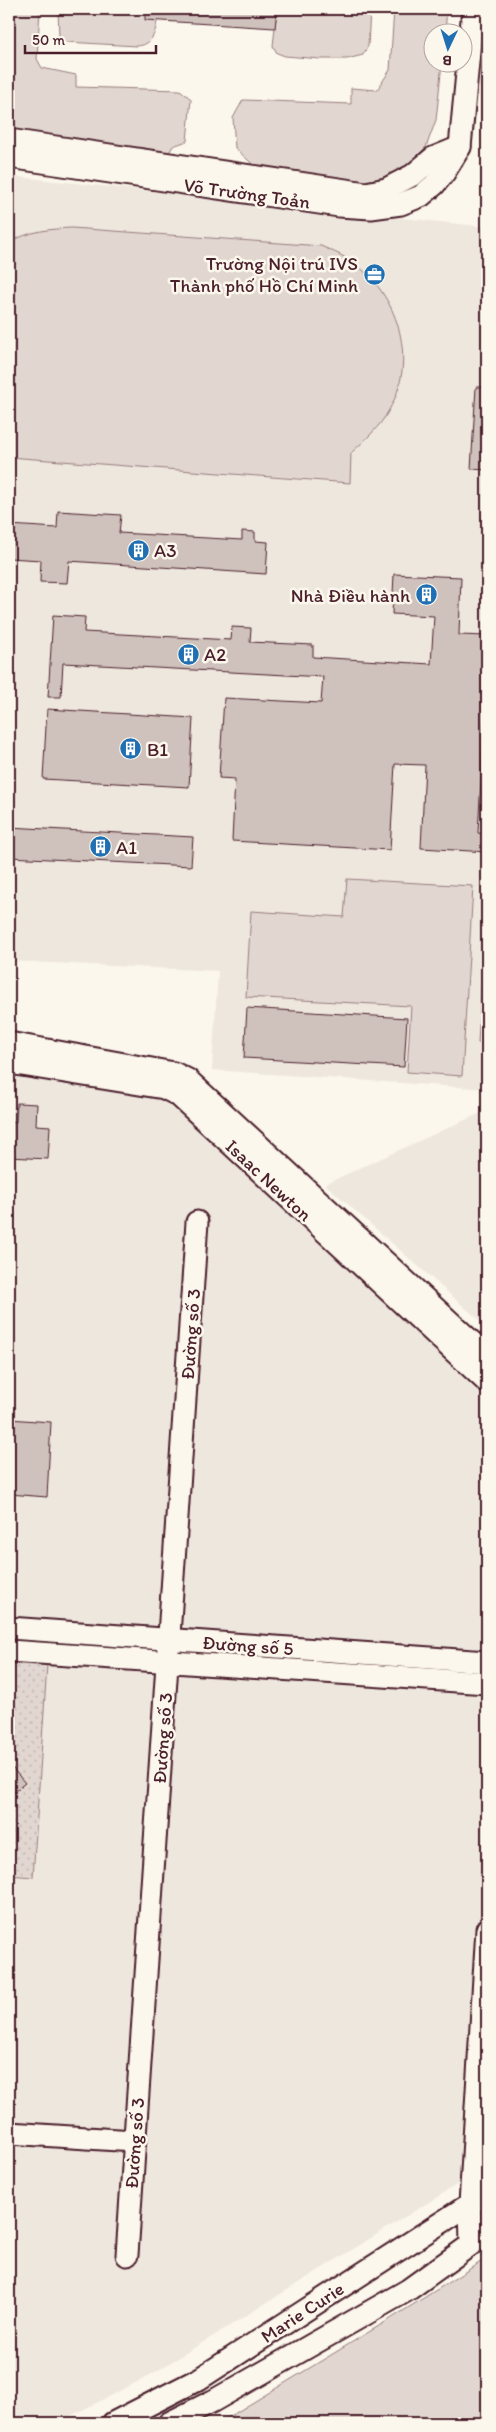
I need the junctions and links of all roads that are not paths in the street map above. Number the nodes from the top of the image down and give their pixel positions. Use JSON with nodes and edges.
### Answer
{"nodes":[{"id":1,"x":473,"y":9,"type":"edge"},
{"id":2,"x":9,"y":140,"type":"edge"},
{"id":3,"x":460,"y":147,"type":"junction"},
{"id":4,"x":9,"y":157,"type":"edge"},
{"id":5,"x":9,"y":1043,"type":"edge"},
{"id":6,"x":9,"y":1063,"type":"edge"},
{"id":7,"x":197,"y":1222,"type":"dead end"},
{"id":8,"x":487,"y":1356,"type":"edge"},
{"id":9,"x":487,"y":1382,"type":"edge"},
{"id":10,"x":9,"y":1628,"type":"edge"},
{"id":11,"x":169,"y":1640,"type":"junction"},
{"id":12,"x":9,"y":1651,"type":"edge"},
{"id":13,"x":167,"y":1662,"type":"junction"},
{"id":14,"x":487,"y":1662,"type":"edge"},
{"id":15,"x":487,"y":1683,"type":"edge"},
{"id":16,"x":487,"y":1930,"type":"edge"},
{"id":17,"x":9,"y":2133,"type":"edge"},
{"id":18,"x":134,"y":2141,"type":"junction"},
{"id":19,"x":479,"y":2199,"type":"edge"},
{"id":20,"x":479,"y":2238,"type":"edge"},
{"id":21,"x":127,"y":2255,"type":"dead end"},
{"id":22,"x":113,"y":2423,"type":"edge"},
{"id":23,"x":168,"y":2423,"type":"edge"}],
"edges":[{"from":1,"to":3,"type":"street","name":"Võ Trường Toản"},
{"from":2,"to":3,"type":"street","name":"Võ Trường Toản"},
{"from":3,"to":4,"type":"street","name":"Võ Trường Toản"},
{"from":5,"to":8,"type":"street","name":"Isaac Newton"},
{"from":6,"to":9,"type":"street","name":"Isaac Newton"},
{"from":7,"to":11,"type":"street","name":"Đường số 3"},
{"from":10,"to":11,"type":"street","name":"Đường số 5"},
{"from":11,"to":13,"type":"street","name":"Đường số 3"},
{"from":11,"to":14,"type":"street","name":"Đường số 5"},
{"from":12,"to":13,"type":"street","name":"Đường số 5"},
{"from":13,"to":15,"type":"street","name":"Đường số 5"},
{"from":13,"to":18,"type":"street","name":"Đường số 3"},
{"from":16,"to":19,"type":"street"},
{"from":17,"to":18,"type":"street"},
{"from":18,"to":21,"type":"street","name":"Đường số 3"},
{"from":19,"to":20,"type":"street"},
{"from":19,"to":22,"type":"street","name":"Marie Curie"},
{"from":20,"to":23,"type":"street","name":"Marie Curie"}]}
